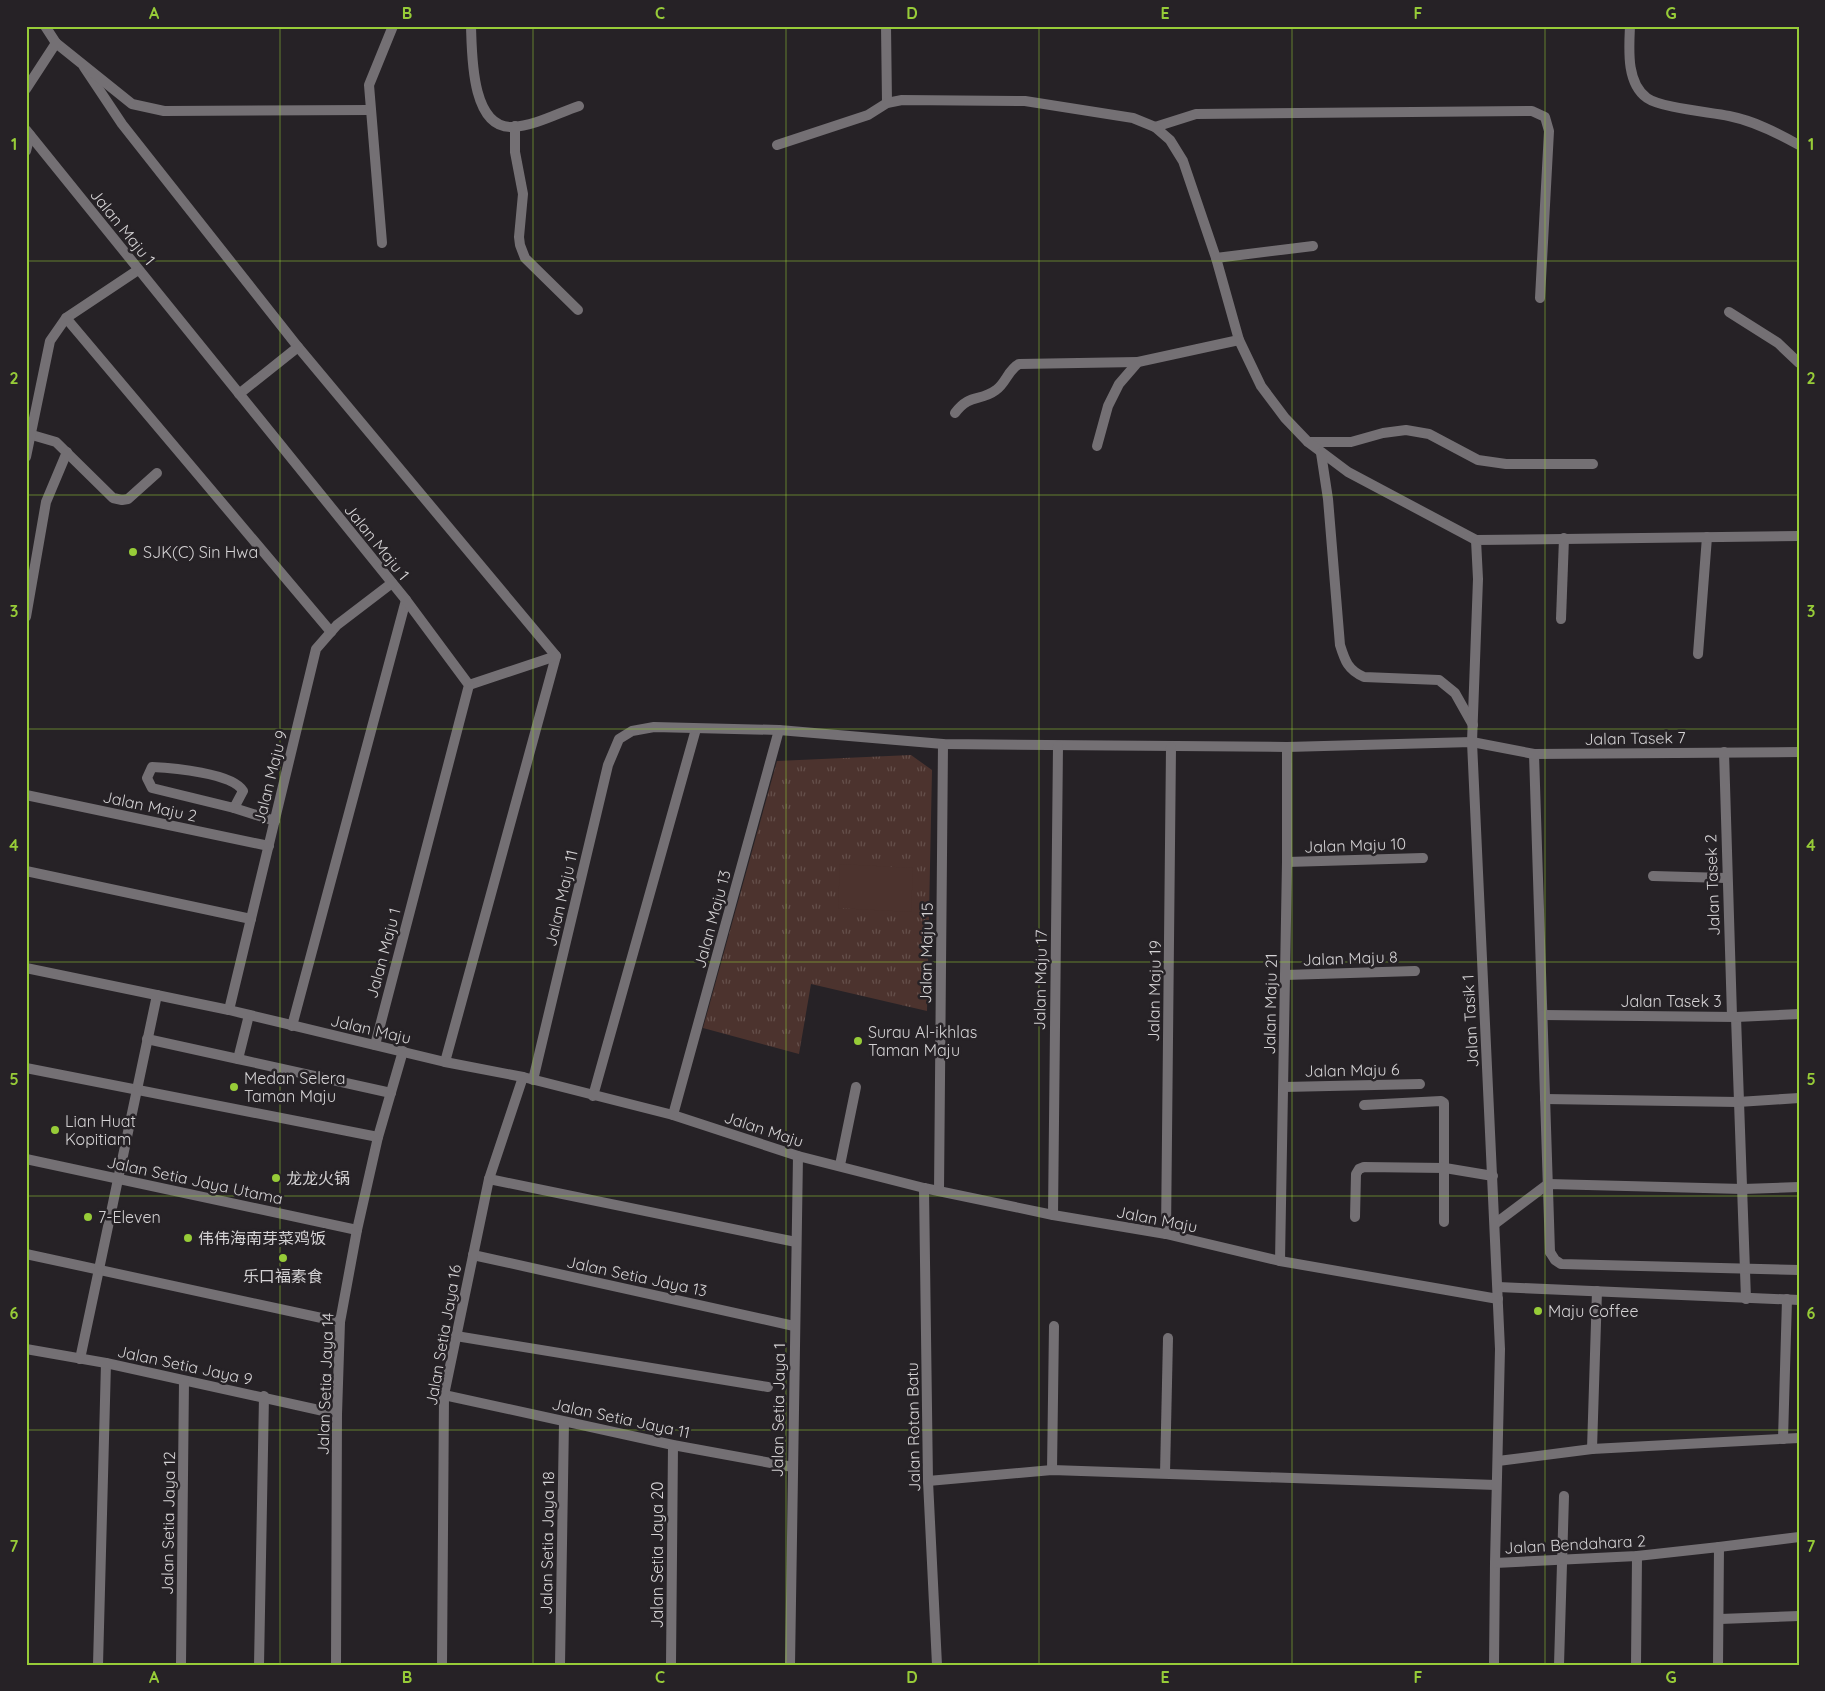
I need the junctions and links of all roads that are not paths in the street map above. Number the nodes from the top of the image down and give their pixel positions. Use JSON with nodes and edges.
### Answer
{"nodes":[{"id":1,"x":45,"y":26,"type":"edge"},
{"id":2,"x":393,"y":26,"type":"edge"},
{"id":3,"x":471,"y":26,"type":"edge"},
{"id":4,"x":886,"y":26,"type":"edge"},
{"id":5,"x":1630,"y":26,"type":"edge"},
{"id":6,"x":56,"y":43,"type":"junction"},
{"id":7,"x":79,"y":60,"type":"junction"},
{"id":8,"x":26,"y":90,"type":"edge"},
{"id":9,"x":887,"y":103,"type":"junction"},
{"id":10,"x":578,"y":106,"type":"dead end"},
{"id":11,"x":370,"y":110,"type":"junction"},
{"id":12,"x":515,"y":126,"type":"junction"},
{"id":13,"x":1156,"y":127,"type":"junction"},
{"id":14,"x":28,"y":132,"type":"edge"},
{"id":15,"x":777,"y":145,"type":"dead end"},
{"id":16,"x":1799,"y":145,"type":"edge"},
{"id":17,"x":26,"y":151,"type":"edge"},
{"id":18,"x":382,"y":243,"type":"dead end"},
{"id":19,"x":1313,"y":246,"type":"dead end"},
{"id":20,"x":1216,"y":258,"type":"junction"},
{"id":21,"x":138,"y":270,"type":"junction"},
{"id":22,"x":1540,"y":298,"type":"dead end"},
{"id":23,"x":578,"y":310,"type":"dead end"},
{"id":24,"x":1729,"y":312,"type":"dead end"},
{"id":25,"x":66,"y":318,"type":"junction"},
{"id":26,"x":1239,"y":340,"type":"junction"},
{"id":27,"x":298,"y":347,"type":"junction"},
{"id":28,"x":1138,"y":362,"type":"junction"},
{"id":29,"x":1799,"y":363,"type":"edge"},
{"id":30,"x":239,"y":394,"type":"junction"},
{"id":31,"x":955,"y":413,"type":"dead end"},
{"id":32,"x":29,"y":434,"type":"edge"},
{"id":33,"x":1308,"y":442,"type":"junction"},
{"id":34,"x":1097,"y":446,"type":"dead end"},
{"id":35,"x":67,"y":452,"type":"junction"},
{"id":36,"x":1321,"y":453,"type":"junction"},
{"id":37,"x":26,"y":457,"type":"edge"},
{"id":38,"x":1593,"y":464,"type":"dead end"},
{"id":39,"x":157,"y":472,"type":"dead end"},
{"id":40,"x":1799,"y":536,"type":"edge"},
{"id":41,"x":1707,"y":537,"type":"junction"},
{"id":42,"x":1564,"y":538,"type":"junction"},
{"id":43,"x":1476,"y":540,"type":"junction"},
{"id":44,"x":392,"y":584,"type":"junction"},
{"id":45,"x":406,"y":600,"type":"junction"},
{"id":46,"x":26,"y":617,"type":"edge"},
{"id":47,"x":1561,"y":619,"type":"dead end"},
{"id":48,"x":331,"y":632,"type":"junction"},
{"id":49,"x":1698,"y":654,"type":"dead end"},
{"id":50,"x":556,"y":656,"type":"junction"},
{"id":51,"x":469,"y":685,"type":"junction"},
{"id":52,"x":1473,"y":725,"type":"junction"},
{"id":53,"x":696,"y":729,"type":"junction"},
{"id":54,"x":779,"y":730,"type":"junction"},
{"id":55,"x":632,"y":731,"type":"joint"},
{"id":56,"x":1472,"y":742,"type":"junction"},
{"id":57,"x":943,"y":744,"type":"junction"},
{"id":58,"x":1058,"y":746,"type":"junction"},
{"id":59,"x":1171,"y":747,"type":"junction"},
{"id":60,"x":1287,"y":747,"type":"junction"},
{"id":61,"x":1724,"y":752,"type":"junction"},
{"id":62,"x":1799,"y":752,"type":"edge"},
{"id":63,"x":1534,"y":754,"type":"junction"},
{"id":64,"x":26,"y":796,"type":"edge"},
{"id":65,"x":234,"y":808,"type":"junction"},
{"id":66,"x":275,"y":821,"type":"junction"},
{"id":67,"x":268,"y":846,"type":"junction"},
{"id":68,"x":1423,"y":858,"type":"dead end"},
{"id":69,"x":1288,"y":862,"type":"junction"},
{"id":70,"x":26,"y":871,"type":"edge"},
{"id":71,"x":1653,"y":876,"type":"dead end"},
{"id":72,"x":1726,"y":878,"type":"junction"},
{"id":73,"x":251,"y":919,"type":"junction"},
{"id":74,"x":26,"y":968,"type":"edge"},
{"id":75,"x":1415,"y":971,"type":"dead end"},
{"id":76,"x":1286,"y":975,"type":"junction"},
{"id":77,"x":157,"y":995,"type":"junction"},
{"id":78,"x":229,"y":1010,"type":"junction"},
{"id":79,"x":1799,"y":1014,"type":"edge"},
{"id":80,"x":249,"y":1015,"type":"junction"},
{"id":81,"x":1543,"y":1015,"type":"junction"},
{"id":82,"x":1734,"y":1017,"type":"junction"},
{"id":83,"x":292,"y":1026,"type":"junction"},
{"id":84,"x":147,"y":1039,"type":"junction"},
{"id":85,"x":375,"y":1045,"type":"junction"},
{"id":86,"x":403,"y":1052,"type":"junction"},
{"id":87,"x":238,"y":1059,"type":"junction"},
{"id":88,"x":445,"y":1062,"type":"junction"},
{"id":89,"x":26,"y":1068,"type":"edge"},
{"id":90,"x":528,"y":1079,"type":"junction"},
{"id":91,"x":1420,"y":1084,"type":"dead end"},
{"id":92,"x":856,"y":1087,"type":"dead end"},
{"id":93,"x":1284,"y":1087,"type":"junction"},
{"id":94,"x":136,"y":1089,"type":"junction"},
{"id":95,"x":391,"y":1093,"type":"junction"},
{"id":96,"x":593,"y":1096,"type":"junction"},
{"id":97,"x":1799,"y":1098,"type":"edge"},
{"id":98,"x":1545,"y":1099,"type":"junction"},
{"id":99,"x":1738,"y":1102,"type":"junction"},
{"id":100,"x":1364,"y":1105,"type":"dead end"},
{"id":101,"x":673,"y":1115,"type":"junction"},
{"id":102,"x":378,"y":1137,"type":"junction"},
{"id":103,"x":798,"y":1156,"type":"junction"},
{"id":104,"x":26,"y":1159,"type":"edge"},
{"id":105,"x":840,"y":1166,"type":"junction"},
{"id":106,"x":1445,"y":1168,"type":"junction"},
{"id":107,"x":1493,"y":1176,"type":"junction"},
{"id":108,"x":489,"y":1178,"type":"junction"},
{"id":109,"x":118,"y":1179,"type":"junction"},
{"id":110,"x":1548,"y":1184,"type":"junction"},
{"id":111,"x":1799,"y":1187,"type":"edge"},
{"id":112,"x":924,"y":1188,"type":"junction"},
{"id":113,"x":1743,"y":1189,"type":"junction"},
{"id":114,"x":939,"y":1191,"type":"junction"},
{"id":115,"x":1053,"y":1215,"type":"junction"},
{"id":116,"x":1355,"y":1217,"type":"dead end"},
{"id":117,"x":1444,"y":1222,"type":"dead end"},
{"id":118,"x":1496,"y":1223,"type":"junction"},
{"id":119,"x":357,"y":1230,"type":"junction"},
{"id":120,"x":1166,"y":1234,"type":"junction"},
{"id":121,"x":796,"y":1242,"type":"junction"},
{"id":122,"x":26,"y":1254,"type":"edge"},
{"id":123,"x":473,"y":1255,"type":"junction"},
{"id":124,"x":1280,"y":1261,"type":"junction"},
{"id":125,"x":99,"y":1270,"type":"junction"},
{"id":126,"x":1744,"y":1270,"type":"junction"},
{"id":127,"x":1799,"y":1270,"type":"edge"},
{"id":128,"x":1498,"y":1287,"type":"junction"},
{"id":129,"x":1597,"y":1291,"type":"junction"},
{"id":130,"x":1746,"y":1298,"type":"junction"},
{"id":131,"x":1498,"y":1299,"type":"junction"},
{"id":132,"x":1787,"y":1299,"type":"junction"},
{"id":133,"x":1799,"y":1300,"type":"edge"},
{"id":134,"x":340,"y":1322,"type":"junction"},
{"id":135,"x":794,"y":1326,"type":"junction"},
{"id":136,"x":1054,"y":1326,"type":"dead end"},
{"id":137,"x":456,"y":1336,"type":"junction"},
{"id":138,"x":1168,"y":1338,"type":"dead end"},
{"id":139,"x":26,"y":1349,"type":"edge"},
{"id":140,"x":80,"y":1359,"type":"junction"},
{"id":141,"x":106,"y":1363,"type":"junction"},
{"id":142,"x":184,"y":1381,"type":"junction"},
{"id":143,"x":768,"y":1387,"type":"dead end"},
{"id":144,"x":444,"y":1395,"type":"junction"},
{"id":145,"x":264,"y":1396,"type":"junction"},
{"id":146,"x":337,"y":1414,"type":"junction"},
{"id":147,"x":564,"y":1422,"type":"junction"},
{"id":148,"x":1783,"y":1438,"type":"junction"},
{"id":149,"x":1799,"y":1438,"type":"edge"},
{"id":150,"x":673,"y":1445,"type":"junction"},
{"id":151,"x":1592,"y":1450,"type":"junction"},
{"id":152,"x":1498,"y":1461,"type":"junction"},
{"id":153,"x":792,"y":1467,"type":"junction"},
{"id":154,"x":1052,"y":1470,"type":"junction"},
{"id":155,"x":1165,"y":1473,"type":"junction"},
{"id":156,"x":928,"y":1481,"type":"junction"},
{"id":157,"x":1496,"y":1485,"type":"junction"},
{"id":158,"x":1564,"y":1496,"type":"dead end"},
{"id":159,"x":1799,"y":1537,"type":"edge"},
{"id":160,"x":1719,"y":1547,"type":"junction"},
{"id":161,"x":1637,"y":1556,"type":"junction"},
{"id":162,"x":1562,"y":1561,"type":"junction"},
{"id":163,"x":1495,"y":1563,"type":"junction"},
{"id":164,"x":1799,"y":1616,"type":"edge"},
{"id":165,"x":1720,"y":1619,"type":"junction"},
{"id":166,"x":98,"y":1665,"type":"edge"},
{"id":167,"x":181,"y":1665,"type":"edge"},
{"id":168,"x":259,"y":1665,"type":"edge"},
{"id":169,"x":336,"y":1665,"type":"edge"},
{"id":170,"x":442,"y":1665,"type":"edge"},
{"id":171,"x":560,"y":1665,"type":"edge"},
{"id":172,"x":671,"y":1665,"type":"edge"},
{"id":173,"x":790,"y":1665,"type":"edge"},
{"id":174,"x":937,"y":1665,"type":"edge"},
{"id":175,"x":1494,"y":1665,"type":"edge"},
{"id":176,"x":1559,"y":1665,"type":"edge"},
{"id":177,"x":1636,"y":1665,"type":"edge"},
{"id":178,"x":1718,"y":1665,"type":"edge"}],
"edges":[{"from":1,"to":6,"type":"street"},
{"from":2,"to":11,"type":"street"},
{"from":3,"to":12,"type":"street"},
{"from":4,"to":9,"type":"street"},
{"from":5,"to":16,"type":"street"},
{"from":6,"to":7,"type":"street"},
{"from":6,"to":8,"type":"street"},
{"from":7,"to":11,"type":"street"},
{"from":7,"to":27,"type":"street"},
{"from":9,"to":13,"type":"street"},
{"from":9,"to":15,"type":"street"},
{"from":10,"to":12,"type":"street"},
{"from":11,"to":18,"type":"street"},
{"from":12,"to":23,"type":"street"},
{"from":13,"to":20,"type":"street"},
{"from":13,"to":22,"type":"street"},
{"from":14,"to":17,"type":"street"},
{"from":14,"to":21,"type":"street","name":"Jalan Maju 1"},
{"from":19,"to":20,"type":"street"},
{"from":20,"to":26,"type":"street"},
{"from":21,"to":25,"type":"street"},
{"from":21,"to":30,"type":"street","name":"Jalan Maju 1"},
{"from":24,"to":29,"type":"street"},
{"from":25,"to":32,"type":"street"},
{"from":25,"to":48,"type":"street"},
{"from":26,"to":28,"type":"street"},
{"from":26,"to":33,"type":"street"},
{"from":27,"to":30,"type":"street"},
{"from":27,"to":50,"type":"street"},
{"from":28,"to":31,"type":"street"},
{"from":28,"to":34,"type":"street"},
{"from":30,"to":44,"type":"street","name":"Jalan Maju 1"},
{"from":32,"to":35,"type":"street"},
{"from":32,"to":37,"type":"street"},
{"from":33,"to":36,"type":"street"},
{"from":33,"to":38,"type":"street"},
{"from":35,"to":39,"type":"street"},
{"from":35,"to":46,"type":"street"},
{"from":36,"to":43,"type":"street"},
{"from":36,"to":52,"type":"street"},
{"from":40,"to":41,"type":"street"},
{"from":41,"to":42,"type":"street"},
{"from":41,"to":49,"type":"street"},
{"from":42,"to":43,"type":"street"},
{"from":42,"to":47,"type":"street"},
{"from":43,"to":52,"type":"street","name":"Jalan Tasik 1"},
{"from":44,"to":45,"type":"street","name":"Jalan Maju 1"},
{"from":44,"to":48,"type":"street","name":"Jalan Maju 9"},
{"from":45,"to":51,"type":"street","name":"Jalan Maju 1"},
{"from":45,"to":83,"type":"street"},
{"from":48,"to":66,"type":"street","name":"Jalan Maju 9"},
{"from":50,"to":51,"type":"street"},
{"from":50,"to":88,"type":"street"},
{"from":51,"to":85,"type":"street","name":"Jalan Maju 1"},
{"from":52,"to":56,"type":"street","name":"Jalan Tasik 1"},
{"from":53,"to":54,"type":"street","name":"Jalan Tasek 7"},
{"from":53,"to":55,"type":"street","name":"Jalan Tasek 7"},
{"from":53,"to":96,"type":"street"},
{"from":54,"to":57,"type":"street","name":"Jalan Tasek 7"},
{"from":54,"to":101,"type":"street","name":"Jalan Maju 13"},
{"from":55,"to":90,"type":"street","name":"Jalan Maju 11"},
{"from":56,"to":60,"type":"street","name":"Jalan Tasek 7"},
{"from":56,"to":63,"type":"street","name":"Jalan Tasek 7"},
{"from":56,"to":107,"type":"street","name":"Jalan Tasik 1"},
{"from":57,"to":58,"type":"street","name":"Jalan Tasek 7"},
{"from":57,"to":114,"type":"street","name":"Jalan Maju 15"},
{"from":58,"to":59,"type":"street","name":"Jalan Tasek 7"},
{"from":58,"to":115,"type":"street","name":"Jalan Maju 17"},
{"from":59,"to":60,"type":"street","name":"Jalan Tasek 7"},
{"from":59,"to":120,"type":"street","name":"Jalan Maju 19"},
{"from":60,"to":69,"type":"street","name":"Jalan Maju 21"},
{"from":61,"to":62,"type":"street","name":"Jalan Tasek 7"},
{"from":61,"to":63,"type":"street","name":"Jalan Tasek 7"},
{"from":61,"to":72,"type":"street","name":"Jalan Tasek 2"},
{"from":63,"to":81,"type":"street"},
{"from":64,"to":67,"type":"street","name":"Jalan Maju 2"},
{"from":65,"to":65,"type":"street"},
{"from":65,"to":66,"type":"street"},
{"from":66,"to":67,"type":"street","name":"Jalan Maju 9"},
{"from":67,"to":73,"type":"street","name":"Jalan Maju 9"},
{"from":68,"to":69,"type":"street","name":"Jalan Maju 10"},
{"from":69,"to":76,"type":"street","name":"Jalan Maju 21"},
{"from":70,"to":73,"type":"street"},
{"from":71,"to":72,"type":"street"},
{"from":72,"to":82,"type":"street","name":"Jalan Tasek 2"},
{"from":73,"to":78,"type":"street","name":"Jalan Maju 9"},
{"from":74,"to":77,"type":"street","name":"Jalan Maju"},
{"from":75,"to":76,"type":"street","name":"Jalan Maju 8"},
{"from":76,"to":93,"type":"street","name":"Jalan Maju 21"},
{"from":77,"to":78,"type":"street","name":"Jalan Maju"},
{"from":77,"to":84,"type":"street"},
{"from":78,"to":80,"type":"street","name":"Jalan Maju"},
{"from":79,"to":82,"type":"street","name":"Jalan Tasek 3"},
{"from":80,"to":83,"type":"street","name":"Jalan Maju"},
{"from":80,"to":87,"type":"street"},
{"from":81,"to":82,"type":"street","name":"Jalan Tasek 3"},
{"from":81,"to":98,"type":"street"},
{"from":82,"to":99,"type":"street","name":"Jalan Tasek 2"},
{"from":83,"to":85,"type":"street","name":"Jalan Maju"},
{"from":84,"to":87,"type":"street"},
{"from":84,"to":94,"type":"street"},
{"from":85,"to":86,"type":"street","name":"Jalan Maju"},
{"from":86,"to":88,"type":"street","name":"Jalan Maju"},
{"from":86,"to":95,"type":"street","name":"Jalan Setia Jaya 14"},
{"from":87,"to":95,"type":"street"},
{"from":88,"to":90,"type":"street","name":"Jalan Maju"},
{"from":89,"to":94,"type":"street"},
{"from":90,"to":96,"type":"street","name":"Jalan Maju"},
{"from":90,"to":108,"type":"street","name":"Jalan Setia Jaya 16"},
{"from":91,"to":93,"type":"street","name":"Jalan Maju 6"},
{"from":92,"to":105,"type":"street"},
{"from":93,"to":124,"type":"street","name":"Jalan Maju 21"},
{"from":94,"to":102,"type":"street"},
{"from":94,"to":109,"type":"street"},
{"from":95,"to":102,"type":"street","name":"Jalan Setia Jaya 14"},
{"from":96,"to":101,"type":"street","name":"Jalan Maju"},
{"from":97,"to":99,"type":"street"},
{"from":98,"to":99,"type":"street"},
{"from":98,"to":110,"type":"street"},
{"from":99,"to":113,"type":"street","name":"Jalan Tasek 2"},
{"from":100,"to":106,"type":"street"},
{"from":101,"to":103,"type":"street","name":"Jalan Maju"},
{"from":102,"to":119,"type":"street","name":"Jalan Setia Jaya 14"},
{"from":103,"to":105,"type":"street","name":"Jalan Maju"},
{"from":103,"to":121,"type":"street","name":"Jalan Setia Jaya 1"},
{"from":104,"to":109,"type":"street","name":"Jalan Setia Jaya Utama"},
{"from":105,"to":112,"type":"street","name":"Jalan Maju"},
{"from":106,"to":107,"type":"street"},
{"from":106,"to":116,"type":"street"},
{"from":106,"to":117,"type":"street"},
{"from":107,"to":118,"type":"street","name":"Jalan Tasik 1"},
{"from":108,"to":121,"type":"street"},
{"from":108,"to":123,"type":"street","name":"Jalan Setia Jaya 16"},
{"from":109,"to":119,"type":"street","name":"Jalan Setia Jaya Utama"},
{"from":109,"to":125,"type":"street"},
{"from":110,"to":113,"type":"street"},
{"from":110,"to":118,"type":"street"},
{"from":110,"to":126,"type":"street"},
{"from":111,"to":113,"type":"street"},
{"from":112,"to":114,"type":"street","name":"Jalan Maju"},
{"from":112,"to":156,"type":"street","name":"Jalan Rotan Batu"},
{"from":113,"to":126,"type":"street","name":"Jalan Tasek 2"},
{"from":114,"to":115,"type":"street","name":"Jalan Maju"},
{"from":115,"to":120,"type":"street","name":"Jalan Maju"},
{"from":118,"to":128,"type":"street","name":"Jalan Tasik 1"},
{"from":119,"to":134,"type":"street","name":"Jalan Setia Jaya 14"},
{"from":120,"to":124,"type":"street","name":"Jalan Maju"},
{"from":121,"to":135,"type":"street","name":"Jalan Setia Jaya 1"},
{"from":122,"to":125,"type":"street"},
{"from":123,"to":135,"type":"street","name":"Jalan Setia Jaya 13"},
{"from":123,"to":137,"type":"street","name":"Jalan Setia Jaya 16"},
{"from":124,"to":131,"type":"street","name":"Jalan Maju"},
{"from":125,"to":134,"type":"street"},
{"from":125,"to":140,"type":"street"},
{"from":126,"to":127,"type":"street"},
{"from":126,"to":130,"type":"street","name":"Jalan Tasek 2"},
{"from":128,"to":129,"type":"street"},
{"from":128,"to":131,"type":"street","name":"Jalan Tasik 1"},
{"from":129,"to":130,"type":"street"},
{"from":129,"to":151,"type":"street"},
{"from":130,"to":132,"type":"street"},
{"from":131,"to":152,"type":"street","name":"Jalan Bendahara 2"},
{"from":132,"to":133,"type":"street"},
{"from":132,"to":148,"type":"street"},
{"from":134,"to":146,"type":"street","name":"Jalan Setia Jaya 14"},
{"from":135,"to":153,"type":"street","name":"Jalan Setia Jaya 1"},
{"from":136,"to":154,"type":"street"},
{"from":137,"to":143,"type":"street"},
{"from":137,"to":144,"type":"street","name":"Jalan Setia Jaya 16"},
{"from":138,"to":155,"type":"street"},
{"from":139,"to":140,"type":"street","name":"Jalan Setia Jaya 9"},
{"from":140,"to":141,"type":"street","name":"Jalan Setia Jaya 9"},
{"from":141,"to":142,"type":"street","name":"Jalan Setia Jaya 9"},
{"from":141,"to":166,"type":"street"},
{"from":142,"to":145,"type":"street","name":"Jalan Setia Jaya 9"},
{"from":142,"to":167,"type":"street","name":"Jalan Setia Jaya 12"},
{"from":144,"to":147,"type":"street","name":"Jalan Setia Jaya 11"},
{"from":144,"to":170,"type":"street","name":"Jalan Setia Jaya 16"},
{"from":145,"to":146,"type":"street","name":"Jalan Setia Jaya 9"},
{"from":145,"to":168,"type":"street"},
{"from":146,"to":169,"type":"street","name":"Jalan Setia Jaya 14"},
{"from":147,"to":150,"type":"street","name":"Jalan Setia Jaya 11"},
{"from":147,"to":171,"type":"street","name":"Jalan Setia Jaya 18"},
{"from":148,"to":149,"type":"street"},
{"from":148,"to":151,"type":"street"},
{"from":150,"to":153,"type":"street","name":"Jalan Setia Jaya 11"},
{"from":150,"to":172,"type":"street","name":"Jalan Setia Jaya 20"},
{"from":151,"to":152,"type":"street"},
{"from":152,"to":157,"type":"street","name":"Jalan Bendahara 2"},
{"from":153,"to":173,"type":"street","name":"Jalan Setia Jaya 1"},
{"from":154,"to":155,"type":"street"},
{"from":154,"to":156,"type":"street"},
{"from":155,"to":157,"type":"street"},
{"from":156,"to":174,"type":"street","name":"Jalan Rotan Batu"},
{"from":157,"to":163,"type":"street","name":"Jalan Bendahara 2"},
{"from":158,"to":162,"type":"street"},
{"from":159,"to":160,"type":"street","name":"Jalan Bendahara 2"},
{"from":160,"to":161,"type":"street","name":"Jalan Bendahara 2"},
{"from":160,"to":165,"type":"street"},
{"from":161,"to":162,"type":"street","name":"Jalan Bendahara 2"},
{"from":161,"to":177,"type":"street"},
{"from":162,"to":163,"type":"street","name":"Jalan Bendahara 2"},
{"from":162,"to":176,"type":"street"},
{"from":163,"to":175,"type":"street"},
{"from":164,"to":165,"type":"street"},
{"from":165,"to":178,"type":"street"}]}
